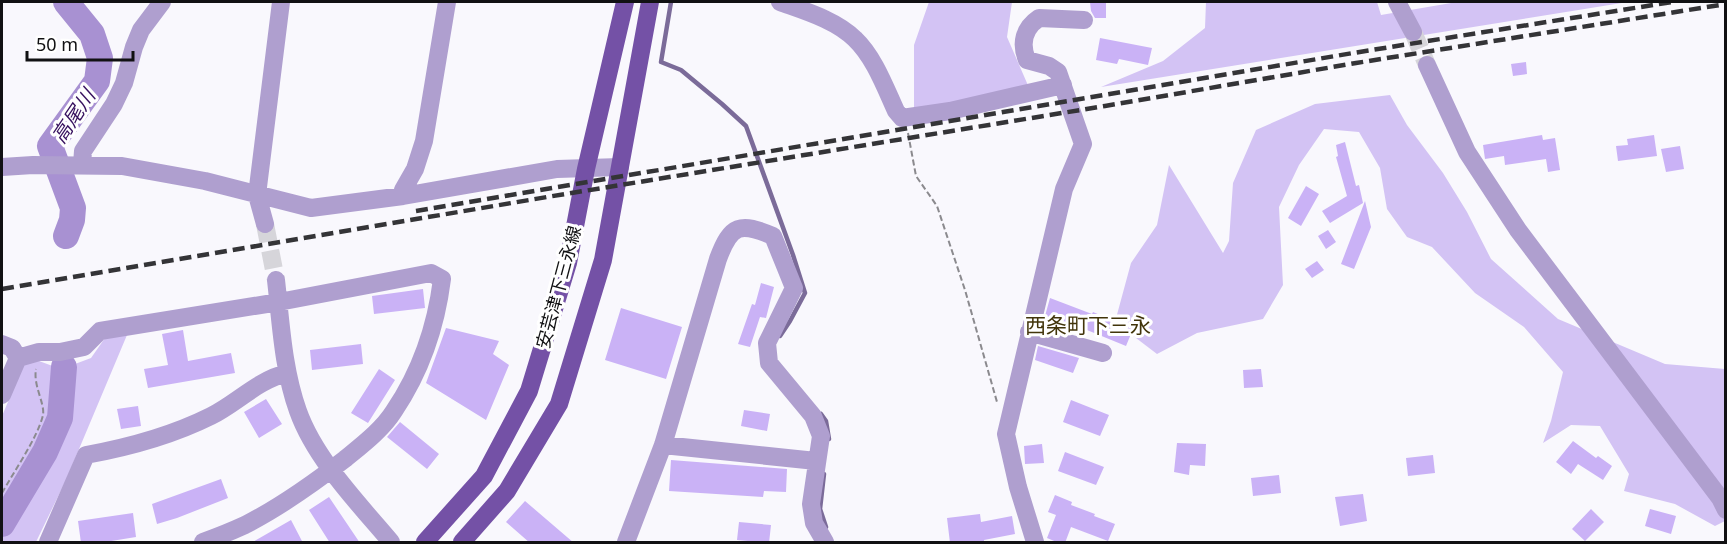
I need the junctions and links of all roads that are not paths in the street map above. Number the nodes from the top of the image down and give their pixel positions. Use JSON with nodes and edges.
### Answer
{"nodes":[{"id":1,"x":162,"y":2,"type":"edge"},
{"id":2,"x":281,"y":2,"type":"edge"},
{"id":3,"x":447,"y":2,"type":"edge"},
{"id":4,"x":625,"y":2,"type":"edge"},
{"id":5,"x":650,"y":2,"type":"edge"},
{"id":6,"x":780,"y":2,"type":"edge"},
{"id":7,"x":1397,"y":2,"type":"edge"},
{"id":8,"x":1084,"y":20,"type":"dead end"},
{"id":9,"x":1413,"y":32,"type":"tunnel mouth"},
{"id":10,"x":1427,"y":65,"type":"tunnel mouth"},
{"id":11,"x":1063,"y":86,"type":"junction"},
{"id":12,"x":82,"y":165,"type":"junction"},
{"id":13,"x":2,"y":167,"type":"edge"},
{"id":14,"x":620,"y":167,"type":"junction"},
{"id":15,"x":586,"y":169,"type":"junction"},
{"id":16,"x":256,"y":195,"type":"junction"},
{"id":17,"x":403,"y":196,"type":"junction"},
{"id":18,"x":265,"y":224,"type":"tunnel mouth"},
{"id":19,"x":276,"y":280,"type":"tunnel mouth"},
{"id":20,"x":279,"y":302,"type":"junction"},
{"id":21,"x":1029,"y":332,"type":"junction"},
{"id":22,"x":2,"y":344,"type":"edge"},
{"id":23,"x":1103,"y":353,"type":"dead end"},
{"id":24,"x":18,"y":358,"type":"junction"},
{"id":25,"x":287,"y":373,"type":"junction"},
{"id":26,"x":2,"y":395,"type":"edge"},
{"id":27,"x":663,"y":445,"type":"junction"},
{"id":28,"x":816,"y":461,"type":"junction"},
{"id":29,"x":331,"y":470,"type":"junction"},
{"id":30,"x":1725,"y":510,"type":"edge"},
{"id":31,"x":48,"y":543,"type":"edge"},
{"id":32,"x":203,"y":543,"type":"edge"},
{"id":33,"x":391,"y":543,"type":"edge"},
{"id":34,"x":425,"y":543,"type":"edge"},
{"id":35,"x":462,"y":543,"type":"edge"},
{"id":36,"x":626,"y":543,"type":"edge"},
{"id":37,"x":825,"y":543,"type":"edge"},
{"id":38,"x":1035,"y":543,"type":"edge"}],
"edges":[{"from":1,"to":12,"type":"street"},
{"from":2,"to":16,"type":"street"},
{"from":3,"to":17,"type":"street"},
{"from":4,"to":15,"type":"main road","name":"安芸津下三永線"},
{"from":5,"to":14,"type":"main road","name":"安芸津下三永線"},
{"from":6,"to":11,"type":"street"},
{"from":7,"to":9,"type":"street"},
{"from":8,"to":11,"type":"street"},
{"from":10,"to":30,"type":"street"},
{"from":11,"to":21,"type":"street"},
{"from":12,"to":13,"type":"street"},
{"from":12,"to":16,"type":"street"},
{"from":14,"to":15,"type":"street"},
{"from":14,"to":35,"type":"main road","name":"安芸津下三永線"},
{"from":15,"to":17,"type":"street"},
{"from":15,"to":34,"type":"main road","name":"安芸津下三永線"},
{"from":16,"to":17,"type":"street"},
{"from":16,"to":18,"type":"street"},
{"from":19,"to":20,"type":"street"},
{"from":20,"to":24,"type":"street"},
{"from":20,"to":25,"type":"street"},
{"from":20,"to":29,"type":"street"},
{"from":21,"to":23,"type":"street"},
{"from":21,"to":38,"type":"street"},
{"from":22,"to":24,"type":"street"},
{"from":24,"to":26,"type":"street"},
{"from":25,"to":29,"type":"street"},
{"from":25,"to":31,"type":"street"},
{"from":27,"to":28,"type":"street"},
{"from":27,"to":28,"type":"street"},
{"from":27,"to":36,"type":"street"},
{"from":28,"to":37,"type":"street"},
{"from":29,"to":32,"type":"street"},
{"from":29,"to":33,"type":"street"}]}
